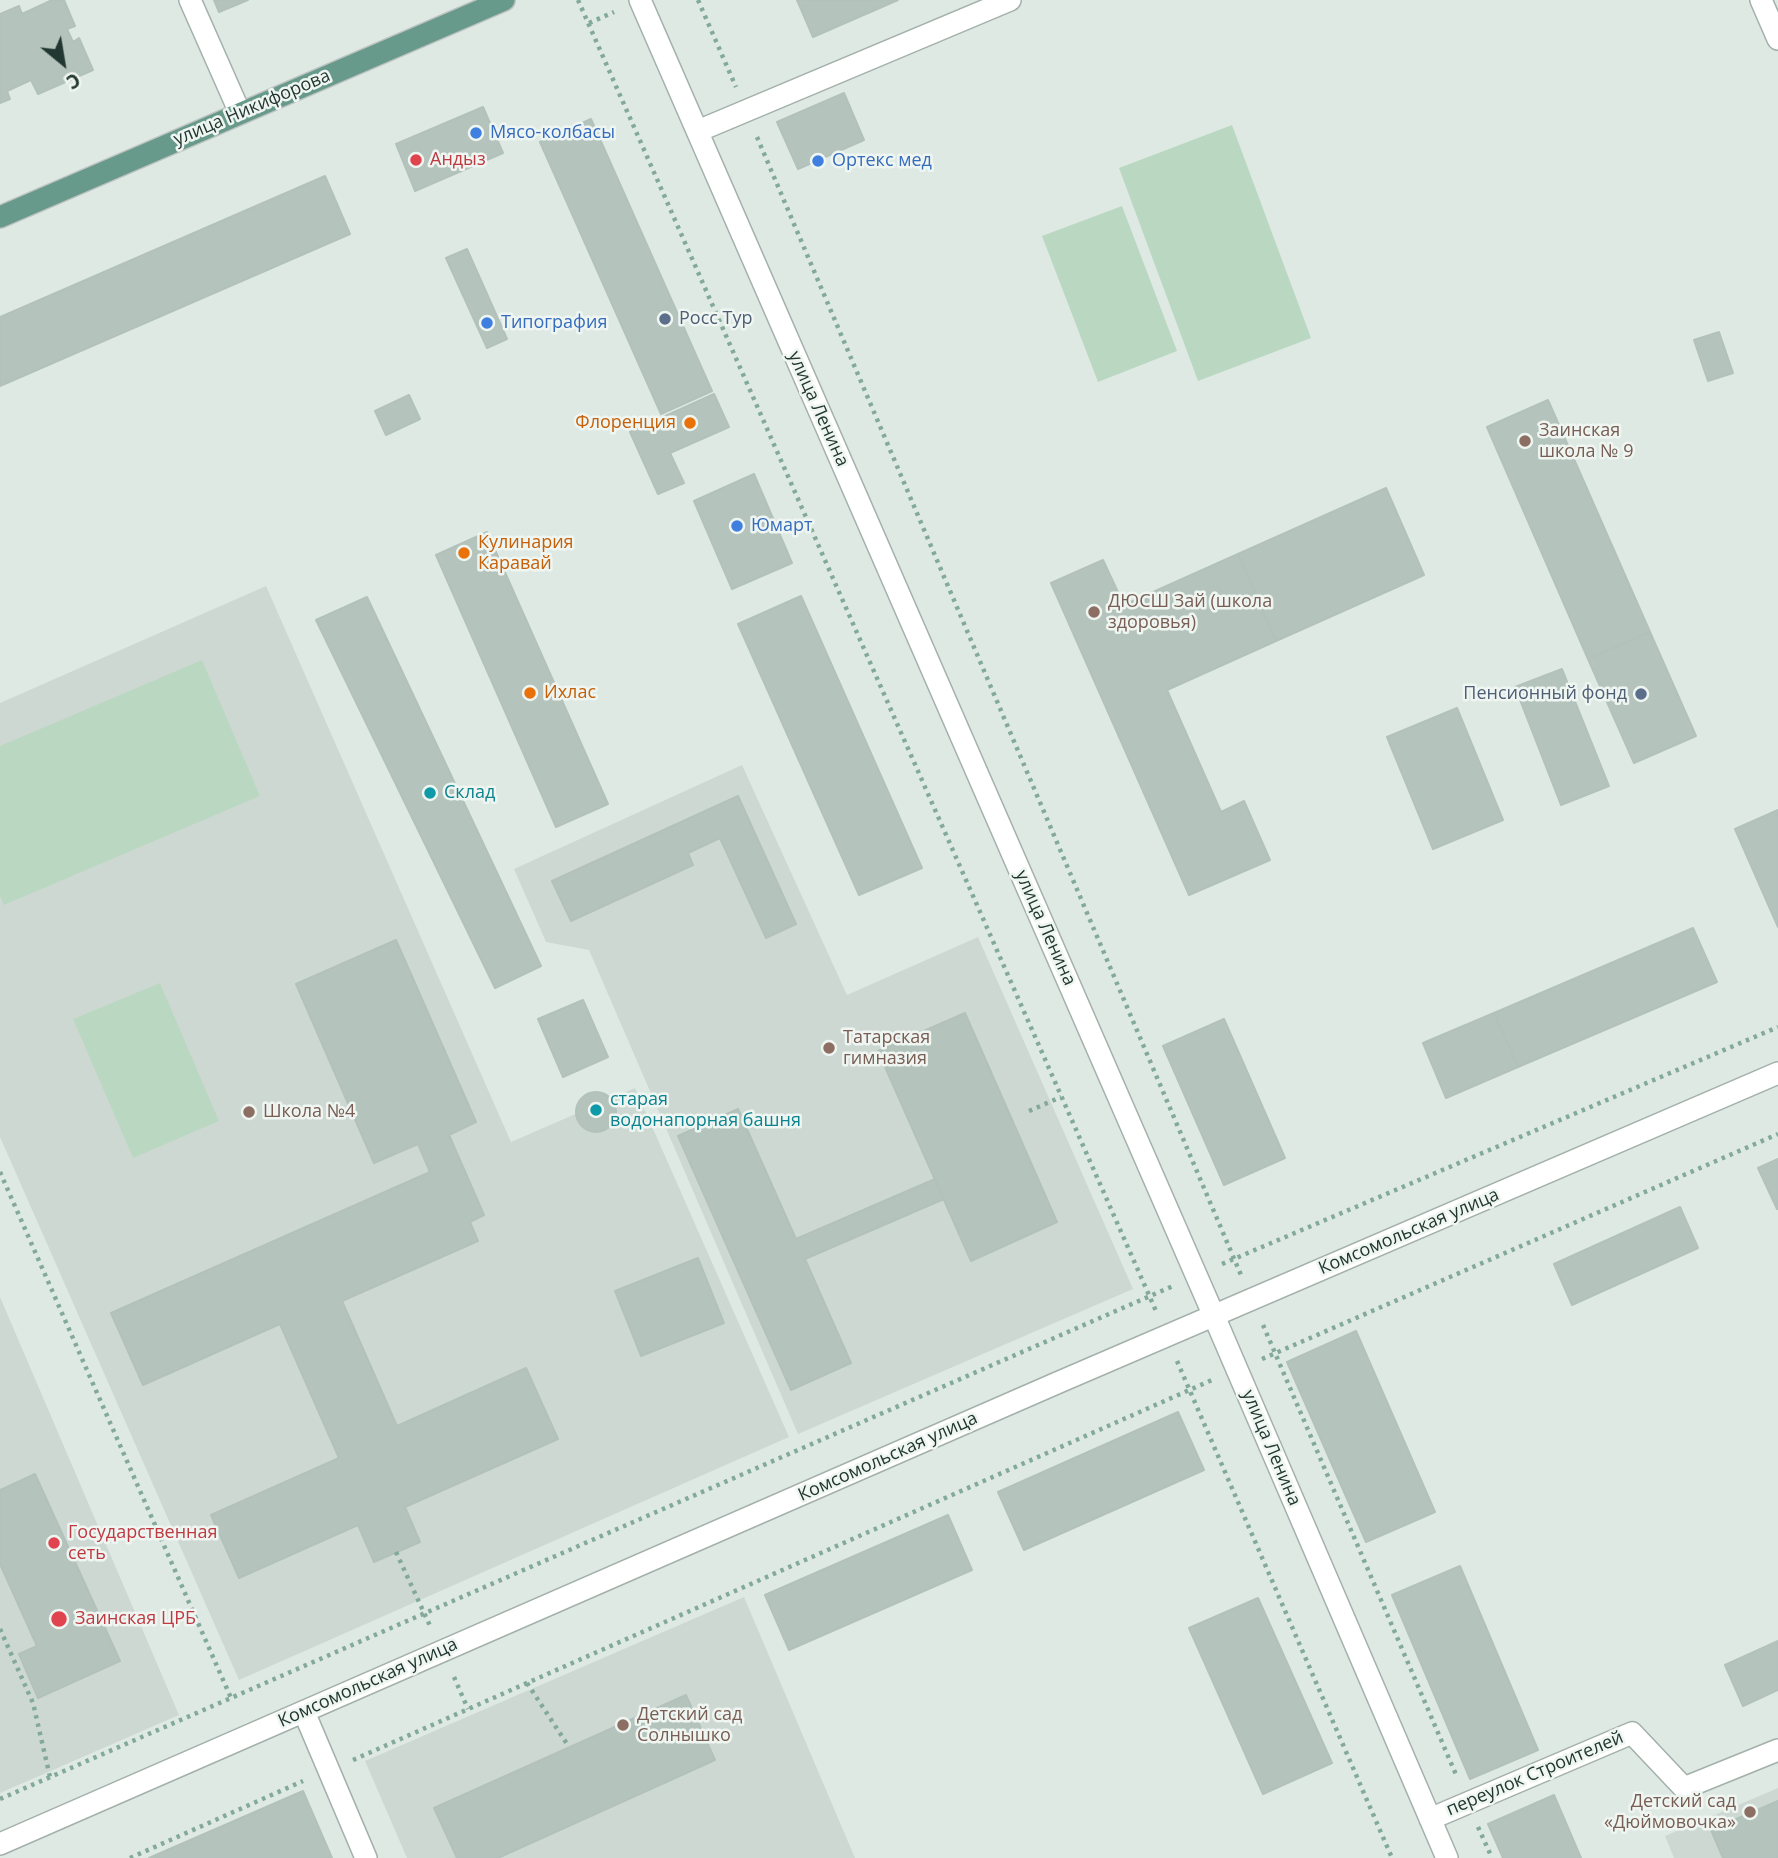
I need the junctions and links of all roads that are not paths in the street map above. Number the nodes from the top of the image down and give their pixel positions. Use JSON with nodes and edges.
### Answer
{"nodes":[{"id":1,"x":190,"y":0,"type":"edge"},
{"id":2,"x":504,"y":0,"type":"edge"},
{"id":3,"x":640,"y":0,"type":"edge"},
{"id":4,"x":1010,"y":0,"type":"edge"},
{"id":5,"x":1761,"y":0,"type":"edge"},
{"id":6,"x":1778,"y":38,"type":"edge"},
{"id":7,"x":240,"y":113,"type":"junction"},
{"id":8,"x":698,"y":131,"type":"junction"},
{"id":9,"x":0,"y":217,"type":"edge"},
{"id":10,"x":1778,"y":1073,"type":"edge"},
{"id":11,"x":1214,"y":1315,"type":"junction"},
{"id":12,"x":304,"y":1712,"type":"junction"},
{"id":13,"x":1778,"y":1750,"type":"edge"},
{"id":14,"x":1430,"y":1819,"type":"junction"},
{"id":15,"x":0,"y":1844,"type":"edge"},
{"id":16,"x":366,"y":1858,"type":"edge"},
{"id":17,"x":1447,"y":1858,"type":"edge"}],
"edges":[{"from":1,"to":7,"type":"street"},
{"from":2,"to":7,"type":"main road","name":"улица Никифорова"},
{"from":3,"to":8,"type":"street","name":"улица Ленина"},
{"from":4,"to":8,"type":"street"},
{"from":5,"to":6,"type":"street"},
{"from":7,"to":9,"type":"main road","name":"улица Никифорова"},
{"from":8,"to":11,"type":"street","name":"улица Ленина"},
{"from":10,"to":11,"type":"street","name":"Комсомольская улица"},
{"from":11,"to":12,"type":"street","name":"Комсомольская улица"},
{"from":11,"to":14,"type":"street","name":"улица Ленина"},
{"from":12,"to":15,"type":"street","name":"Комсомольская улица"},
{"from":12,"to":16,"type":"street"},
{"from":13,"to":14,"type":"street","name":"переулок Строителей"},
{"from":14,"to":17,"type":"street","name":"улица Ленина"}]}
